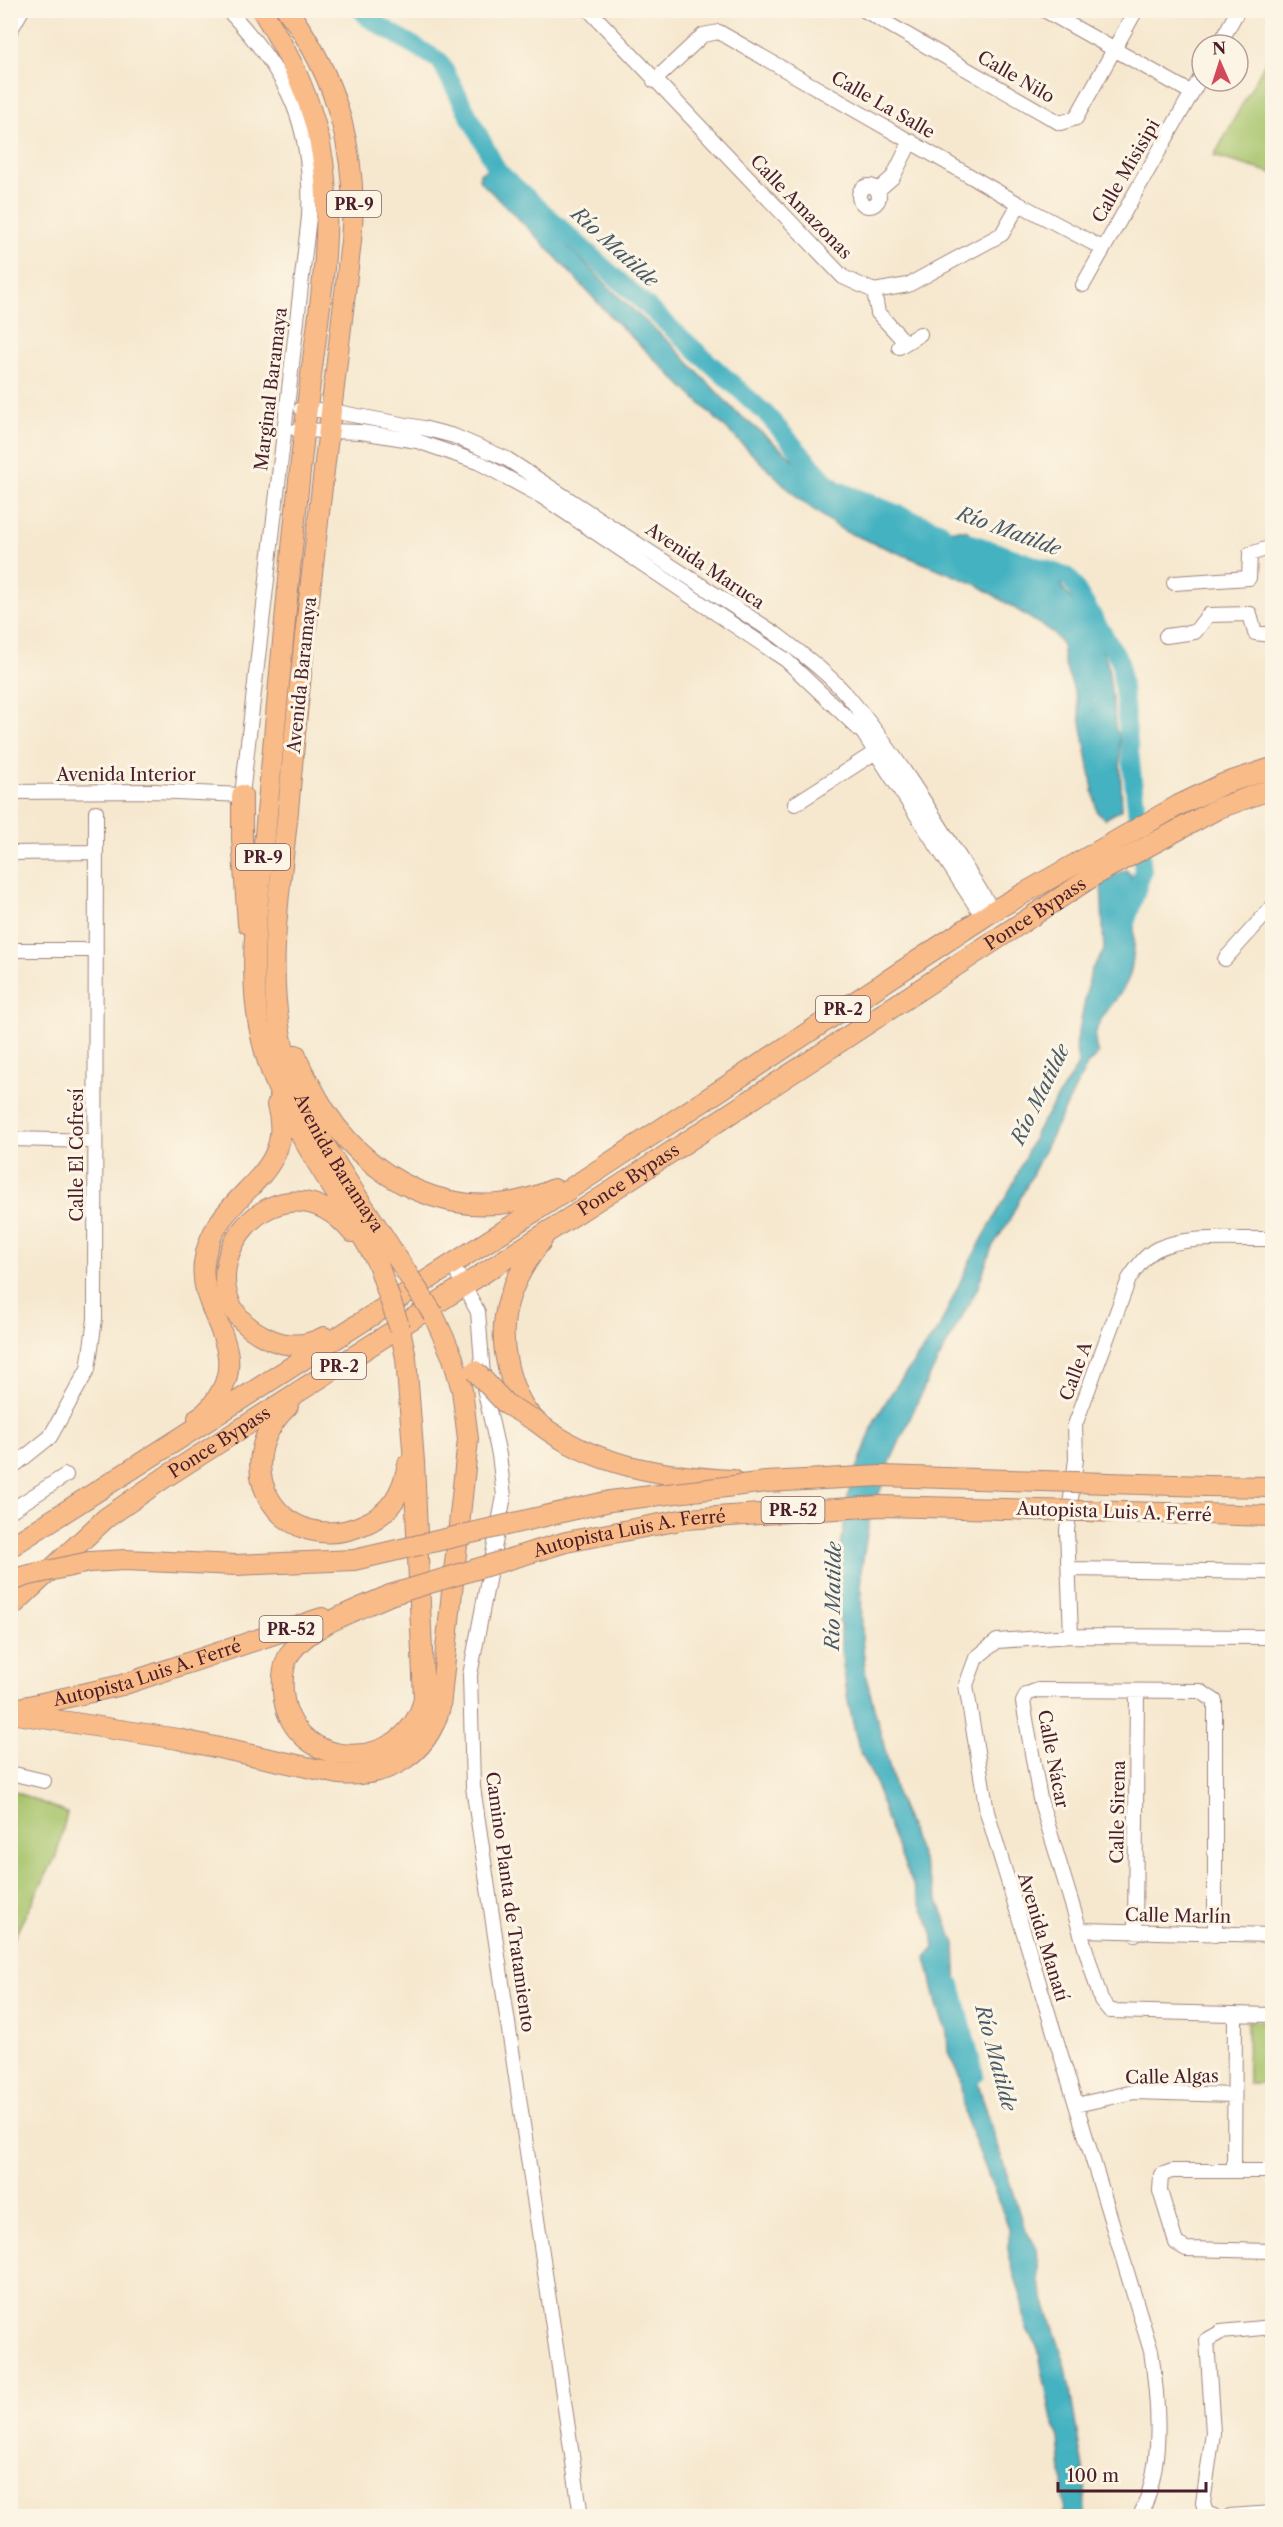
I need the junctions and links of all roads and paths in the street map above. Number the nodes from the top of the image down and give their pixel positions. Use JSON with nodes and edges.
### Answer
{"nodes":[{"id":1,"x":22,"y":10,"type":"edge"},
{"id":2,"x":228,"y":10,"type":"edge"},
{"id":3,"x":262,"y":10,"type":"edge"},
{"id":4,"x":287,"y":10,"type":"edge"},
{"id":5,"x":864,"y":10,"type":"edge"},
{"id":6,"x":1044,"y":10,"type":"edge"},
{"id":7,"x":1136,"y":10,"type":"edge"},
{"id":8,"x":1238,"y":10,"type":"edge"},
{"id":9,"x":592,"y":12,"type":"edge"},
{"id":10,"x":10,"y":31,"type":"edge"},
{"id":11,"x":1226,"y":33,"type":"edge"},
{"id":12,"x":1114,"y":51,"type":"junction"},
{"id":13,"x":296,"y":70,"type":"junction"},
{"id":14,"x":654,"y":81,"type":"junction"},
{"id":15,"x":1190,"y":92,"type":"edge"},
{"id":16,"x":1192,"y":93,"type":"edge"},
{"id":17,"x":303,"y":129,"type":"junction"},
{"id":18,"x":911,"y":141,"type":"junction"},
{"id":19,"x":877,"y":190,"type":"dead end"},
{"id":20,"x":1019,"y":204,"type":"junction"},
{"id":21,"x":1102,"y":248,"type":"junction"},
{"id":22,"x":1083,"y":285,"type":"dead end"},
{"id":23,"x":874,"y":291,"type":"junction"},
{"id":24,"x":920,"y":334,"type":"dead end"},
{"id":25,"x":297,"y":409,"type":"junction"},
{"id":26,"x":332,"y":411,"type":"junction"},
{"id":27,"x":284,"y":429,"type":"junction"},
{"id":28,"x":304,"y":430,"type":"junction"},
{"id":29,"x":329,"y":431,"type":"junction"},
{"id":30,"x":1272,"y":547,"type":"edge"},
{"id":31,"x":1174,"y":583,"type":"dead end"},
{"id":32,"x":1272,"y":635,"type":"edge"},
{"id":33,"x":1166,"y":636,"type":"dead end"},
{"id":34,"x":874,"y":753,"type":"junction"},
{"id":35,"x":1272,"y":758,"type":"edge"},
{"id":36,"x":1272,"y":768,"type":"edge"},
{"id":37,"x":1235,"y":780,"type":"junction"},
{"id":38,"x":10,"y":792,"type":"edge"},
{"id":39,"x":1266,"y":792,"type":"edge"},
{"id":40,"x":242,"y":795,"type":"junction"},
{"id":41,"x":795,"y":804,"type":"dead end"},
{"id":42,"x":96,"y":812,"type":"dead end"},
{"id":43,"x":96,"y":852,"type":"junction"},
{"id":44,"x":10,"y":853,"type":"edge"},
{"id":45,"x":1272,"y":907,"type":"edge"},
{"id":46,"x":988,"y":914,"type":"junction"},
{"id":47,"x":10,"y":950,"type":"edge"},
{"id":48,"x":96,"y":950,"type":"junction"},
{"id":49,"x":1225,"y":959,"type":"dead end"},
{"id":50,"x":254,"y":973,"type":"junction"},
{"id":51,"x":277,"y":1018,"type":"junction"},
{"id":52,"x":264,"y":1050,"type":"junction"},
{"id":53,"x":10,"y":1138,"type":"edge"},
{"id":54,"x":95,"y":1141,"type":"junction"},
{"id":55,"x":582,"y":1181,"type":"junction"},
{"id":56,"x":550,"y":1229,"type":"junction"},
{"id":57,"x":1272,"y":1239,"type":"edge"},
{"id":58,"x":382,"y":1258,"type":"junction"},
{"id":59,"x":452,"y":1263,"type":"junction"},
{"id":60,"x":464,"y":1286,"type":"junction"},
{"id":61,"x":433,"y":1314,"type":"junction"},
{"id":62,"x":363,"y":1321,"type":"junction"},
{"id":63,"x":310,"y":1384,"type":"junction"},
{"id":64,"x":200,"y":1421,"type":"junction"},
{"id":65,"x":537,"y":1422,"type":"junction"},
{"id":66,"x":412,"y":1437,"type":"junction"},
{"id":67,"x":10,"y":1469,"type":"edge"},
{"id":68,"x":66,"y":1475,"type":"dead end"},
{"id":69,"x":766,"y":1482,"type":"junction"},
{"id":70,"x":1272,"y":1487,"type":"edge"},
{"id":71,"x":10,"y":1511,"type":"edge"},
{"id":72,"x":1272,"y":1516,"type":"edge"},
{"id":73,"x":10,"y":1547,"type":"edge"},
{"id":74,"x":1070,"y":1569,"type":"junction"},
{"id":75,"x":1272,"y":1572,"type":"edge"},
{"id":76,"x":10,"y":1582,"type":"edge"},
{"id":77,"x":390,"y":1595,"type":"junction"},
{"id":78,"x":10,"y":1608,"type":"edge"},
{"id":79,"x":1071,"y":1636,"type":"junction"},
{"id":80,"x":1272,"y":1638,"type":"edge"},
{"id":81,"x":1137,"y":1691,"type":"junction"},
{"id":82,"x":10,"y":1711,"type":"edge"},
{"id":83,"x":10,"y":1773,"type":"edge"},
{"id":84,"x":44,"y":1781,"type":"dead end"},
{"id":85,"x":1082,"y":1930,"type":"junction"},
{"id":86,"x":1135,"y":1934,"type":"junction"},
{"id":87,"x":1215,"y":1935,"type":"junction"},
{"id":88,"x":1272,"y":1935,"type":"edge"},
{"id":89,"x":1235,"y":2014,"type":"junction"},
{"id":90,"x":1272,"y":2014,"type":"edge"},
{"id":91,"x":1234,"y":2095,"type":"junction"},
{"id":92,"x":1076,"y":2105,"type":"junction"},
{"id":93,"x":1234,"y":2171,"type":"junction"},
{"id":94,"x":1272,"y":2171,"type":"edge"},
{"id":95,"x":1272,"y":2251,"type":"edge"},
{"id":96,"x":1272,"y":2327,"type":"edge"},
{"id":97,"x":1272,"y":2513,"type":"edge"},
{"id":98,"x":581,"y":2517,"type":"edge"},
{"id":99,"x":1140,"y":2517,"type":"edge"},
{"id":100,"x":1214,"y":2517,"type":"edge"},
{"id":101,"x":1230,"y":2517,"type":"edge"}],
"edges":[{"from":1,"to":10,"type":"street"},
{"from":2,"to":17,"type":"street","name":"Marginal Baramaya"},
{"from":3,"to":13,"type":"highway","name":"Avenida Baramaya","number":"PR-9"},
{"from":4,"to":26,"type":"highway","name":"Avenida Baramaya","number":"PR-9"},
{"from":5,"to":12,"type":"street","name":"Calle Nilo"},
{"from":6,"to":12,"type":"street"},
{"from":7,"to":12,"type":"street","name":"Calle Nilo"},
{"from":8,"to":11,"type":"street"},
{"from":9,"to":14,"type":"street","name":"Calle Amazonas"},
{"from":12,"to":15,"type":"street"},
{"from":13,"to":17,"type":"highway"},
{"from":13,"to":25,"type":"highway","name":"Avenida Baramaya","number":"PR-9"},
{"from":14,"to":18,"type":"street","name":"Calle La Salle"},
{"from":14,"to":23,"type":"street","name":"Calle Amazonas"},
{"from":16,"to":21,"type":"street","name":"Calle Misisipi"},
{"from":17,"to":25,"type":"street","name":"Marginal Baramaya"},
{"from":18,"to":19,"type":"street"},
{"from":18,"to":20,"type":"street","name":"Calle La Salle"},
{"from":20,"to":21,"type":"street","name":"Calle La Salle"},
{"from":20,"to":23,"type":"street"},
{"from":21,"to":22,"type":"street","name":"Calle Misisipi"},
{"from":23,"to":24,"type":"street"},
{"from":25,"to":26,"type":"street","name":"Avenida Maruca"},
{"from":25,"to":27,"type":"street","name":"Marginal Baramaya"},
{"from":25,"to":28,"type":"highway","name":"Avenida Baramaya","number":"PR-9"},
{"from":26,"to":29,"type":"highway","name":"Avenida Baramaya","number":"PR-9"},
{"from":26,"to":46,"type":"street","name":"Avenida Maruca"},
{"from":27,"to":28,"type":"street","name":"Avenida Maruca"},
{"from":27,"to":40,"type":"street","name":"Marginal Baramaya"},
{"from":28,"to":29,"type":"street","name":"Avenida Maruca"},
{"from":28,"to":50,"type":"highway","name":"Avenida Baramaya","number":"PR-9"},
{"from":29,"to":34,"type":"street","name":"Avenida Maruca"},
{"from":29,"to":51,"type":"highway","name":"Avenida Baramaya","number":"PR-9"},
{"from":30,"to":31,"type":"street"},
{"from":32,"to":33,"type":"street"},
{"from":34,"to":41,"type":"street"},
{"from":34,"to":46,"type":"street","name":"Avenida Maruca"},
{"from":35,"to":37,"type":"highway"},
{"from":36,"to":37,"type":"highway","name":"Ponce Bypass","number":"PR-2"},
{"from":37,"to":46,"type":"highway","name":"Ponce Bypass","number":"PR-2"},
{"from":38,"to":40,"type":"street","name":"Avenida Interior"},
{"from":39,"to":56,"type":"highway","name":"Ponce Bypass","number":"PR-2"},
{"from":40,"to":50,"type":"highway"},
{"from":42,"to":43,"type":"street","name":"Calle El Cofresí"},
{"from":43,"to":44,"type":"street"},
{"from":43,"to":48,"type":"street","name":"Calle El Cofresí"},
{"from":45,"to":49,"type":"street"},
{"from":46,"to":55,"type":"highway","name":"Ponce Bypass","number":"PR-2"},
{"from":47,"to":48,"type":"street"},
{"from":48,"to":54,"type":"street","name":"Calle El Cofresí"},
{"from":50,"to":52,"type":"highway","name":"Avenida Baramaya","number":"PR-9"},
{"from":51,"to":55,"type":"highway"},
{"from":51,"to":58,"type":"highway","name":"Avenida Baramaya","number":"PR-9"},
{"from":52,"to":58,"type":"highway","name":"Avenida Baramaya","number":"PR-9"},
{"from":52,"to":64,"type":"highway"},
{"from":53,"to":54,"type":"street"},
{"from":54,"to":67,"type":"street","name":"Calle El Cofresí"},
{"from":55,"to":59,"type":"highway","name":"Ponce Bypass","number":"PR-2"},
{"from":56,"to":60,"type":"highway","name":"Ponce Bypass","number":"PR-2"},
{"from":56,"to":65,"type":"highway"},
{"from":57,"to":74,"type":"street","name":"Calle A"},
{"from":58,"to":61,"type":"highway","name":"Avenida Baramaya","number":"PR-9","bridge":true},
{"from":58,"to":62,"type":"highway"},
{"from":58,"to":66,"type":"highway","name":"Avenida Baramaya","number":"PR-9","bridge":true},
{"from":59,"to":60,"type":"street","name":"Camino Planta de Tratamiento"},
{"from":59,"to":62,"type":"highway","name":"Ponce Bypass","number":"PR-2"},
{"from":60,"to":63,"type":"highway","name":"Ponce Bypass","number":"PR-2"},
{"from":60,"to":98,"type":"street","name":"Camino Planta de Tratamiento"},
{"from":61,"to":65,"type":"highway","bridge":true},
{"from":61,"to":82,"type":"highway"},
{"from":62,"to":64,"type":"highway","name":"Ponce Bypass","number":"PR-2"},
{"from":63,"to":66,"type":"highway"},
{"from":63,"to":78,"type":"highway","name":"Ponce Bypass","number":"PR-2"},
{"from":64,"to":73,"type":"highway","name":"Ponce Bypass"},
{"from":65,"to":69,"type":"highway","bridge":true},
{"from":66,"to":77,"type":"highway"},
{"from":68,"to":71,"type":"street"},
{"from":69,"to":70,"type":"highway","name":"Autopista Luis A. Ferré","number":"PR-52","bridge":true},
{"from":69,"to":76,"type":"highway","name":"Autopista Luis A. Ferré","number":"PR-52","bridge":true},
{"from":72,"to":77,"type":"highway","name":"Autopista Luis A. Ferré","number":"PR-52","bridge":true},
{"from":74,"to":75,"type":"street"},
{"from":74,"to":79,"type":"street","name":"Calle A"},
{"from":77,"to":82,"type":"highway","name":"Autopista Luis A. Ferré","number":"PR-52"},
{"from":79,"to":80,"type":"street","name":"Avenida Manatí"},
{"from":79,"to":92,"type":"street","name":"Avenida Manatí"},
{"from":81,"to":85,"type":"street","name":"Calle Nácar"},
{"from":81,"to":86,"type":"street","name":"Calle Sirena"},
{"from":81,"to":87,"type":"street","name":"Calle Nácar"},
{"from":83,"to":84,"type":"street"},
{"from":85,"to":86,"type":"street","name":"Calle Marlín"},
{"from":85,"to":89,"type":"street","name":"Calle Nácar"},
{"from":86,"to":87,"type":"street","name":"Calle Marlín"},
{"from":87,"to":88,"type":"street","name":"Calle Marlín"},
{"from":89,"to":90,"type":"street","name":"Calle Nácar"},
{"from":89,"to":91,"type":"street"},
{"from":91,"to":92,"type":"street","name":"Calle Algas"},
{"from":91,"to":93,"type":"street"},
{"from":92,"to":99,"type":"street","name":"Avenida Manatí"},
{"from":93,"to":94,"type":"street"},
{"from":93,"to":95,"type":"street"},
{"from":96,"to":100,"type":"street"},
{"from":97,"to":101,"type":"street"}]}
